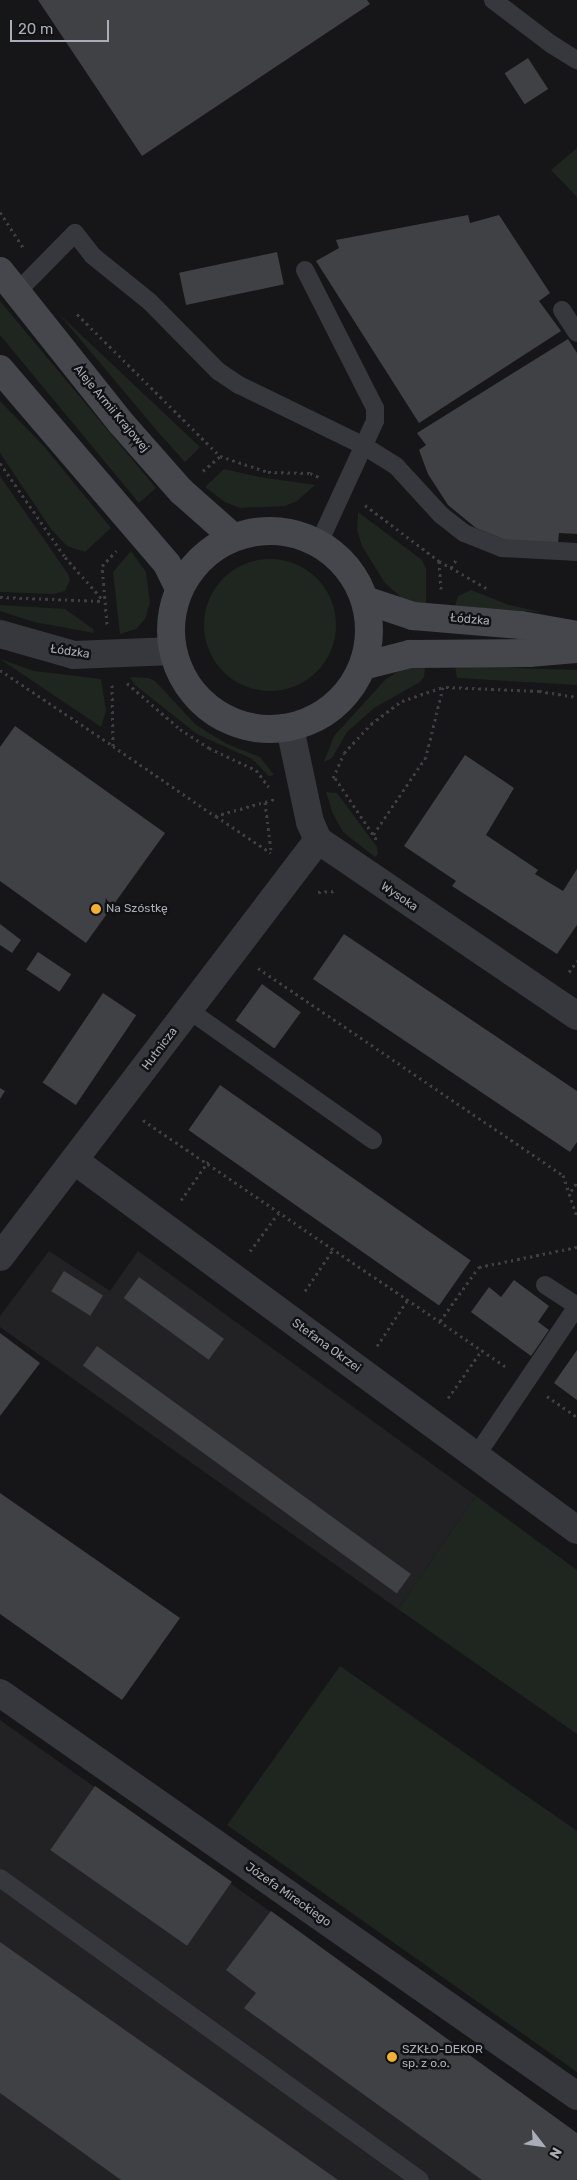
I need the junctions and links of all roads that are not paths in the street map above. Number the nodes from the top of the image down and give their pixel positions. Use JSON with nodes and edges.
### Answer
{"nodes":[{"id":1,"x":493,"y":0,"type":"edge"},
{"id":2,"x":577,"y":60,"type":"edge"},
{"id":3,"x":305,"y":270,"type":"dead end"},
{"id":4,"x":0,"y":271,"type":"edge"},
{"id":5,"x":16,"y":293,"type":"junction"},
{"id":6,"x":562,"y":310,"type":"dead end"},
{"id":7,"x":577,"y":333,"type":"edge"},
{"id":8,"x":0,"y":369,"type":"edge"},
{"id":9,"x":364,"y":446,"type":"junction"},
{"id":10,"x":233,"y":538,"type":"junction"},
{"id":11,"x":319,"y":543,"type":"junction"},
{"id":12,"x":577,"y":552,"type":"edge"},
{"id":13,"x":179,"y":589,"type":"junction"},
{"id":14,"x":365,"y":600,"type":"junction"},
{"id":15,"x":0,"y":634,"type":"edge"},
{"id":16,"x":577,"y":634,"type":"edge"},
{"id":17,"x":577,"y":649,"type":"edge"},
{"id":18,"x":173,"y":651,"type":"junction"},
{"id":19,"x":363,"y":666,"type":"junction"},
{"id":20,"x":290,"y":728,"type":"junction"},
{"id":21,"x":318,"y":840,"type":"junction"},
{"id":22,"x":190,"y":1011,"type":"junction"},
{"id":23,"x":577,"y":1016,"type":"edge"},
{"id":24,"x":373,"y":1140,"type":"dead end"},
{"id":25,"x":75,"y":1161,"type":"junction"},
{"id":26,"x":0,"y":1257,"type":"edge"},
{"id":27,"x":545,"y":1284,"type":"dead end"},
{"id":28,"x":577,"y":1306,"type":"edge"},
{"id":29,"x":476,"y":1456,"type":"junction"},
{"id":30,"x":577,"y":1530,"type":"edge"},
{"id":31,"x":0,"y":1693,"type":"edge"},
{"id":32,"x":0,"y":1878,"type":"edge"},
{"id":33,"x":577,"y":2096,"type":"edge"},
{"id":34,"x":420,"y":2180,"type":"edge"}],
"edges":[{"from":1,"to":2,"type":"lane"},
{"from":3,"to":9,"type":"lane"},
{"from":4,"to":5,"type":"main road","name":"Aleje Armii Krajowej"},
{"from":5,"to":9,"type":"lane"},
{"from":5,"to":10,"type":"main road","name":"Aleje Armii Krajowej"},
{"from":6,"to":7,"type":"lane"},
{"from":8,"to":13,"type":"main road"},
{"from":9,"to":11,"type":"lane"},
{"from":9,"to":12,"type":"lane"},
{"from":10,"to":11,"type":"main road"},
{"from":10,"to":13,"type":"main road"},
{"from":11,"to":14,"type":"main road"},
{"from":13,"to":18,"type":"main road"},
{"from":14,"to":16,"type":"main road","name":"Łódzka"},
{"from":14,"to":19,"type":"main road"},
{"from":15,"to":18,"type":"street","name":"Łódzka"},
{"from":17,"to":19,"type":"main road"},
{"from":18,"to":20,"type":"main road"},
{"from":19,"to":20,"type":"main road"},
{"from":20,"to":21,"type":"street"},
{"from":21,"to":22,"type":"street","name":"Hutnicza"},
{"from":21,"to":23,"type":"street","name":"Wysoka"},
{"from":22,"to":24,"type":"lane"},
{"from":22,"to":25,"type":"street","name":"Hutnicza"},
{"from":25,"to":26,"type":"street","name":"Hutnicza"},
{"from":25,"to":29,"type":"street","name":"Stefana Okrzei"},
{"from":27,"to":28,"type":"lane"},
{"from":28,"to":29,"type":"lane"},
{"from":29,"to":30,"type":"street","name":"Stefana Okrzei"},
{"from":31,"to":33,"type":"street","name":"Józefa Mireckiego"},
{"from":32,"to":34,"type":"lane"}]}
